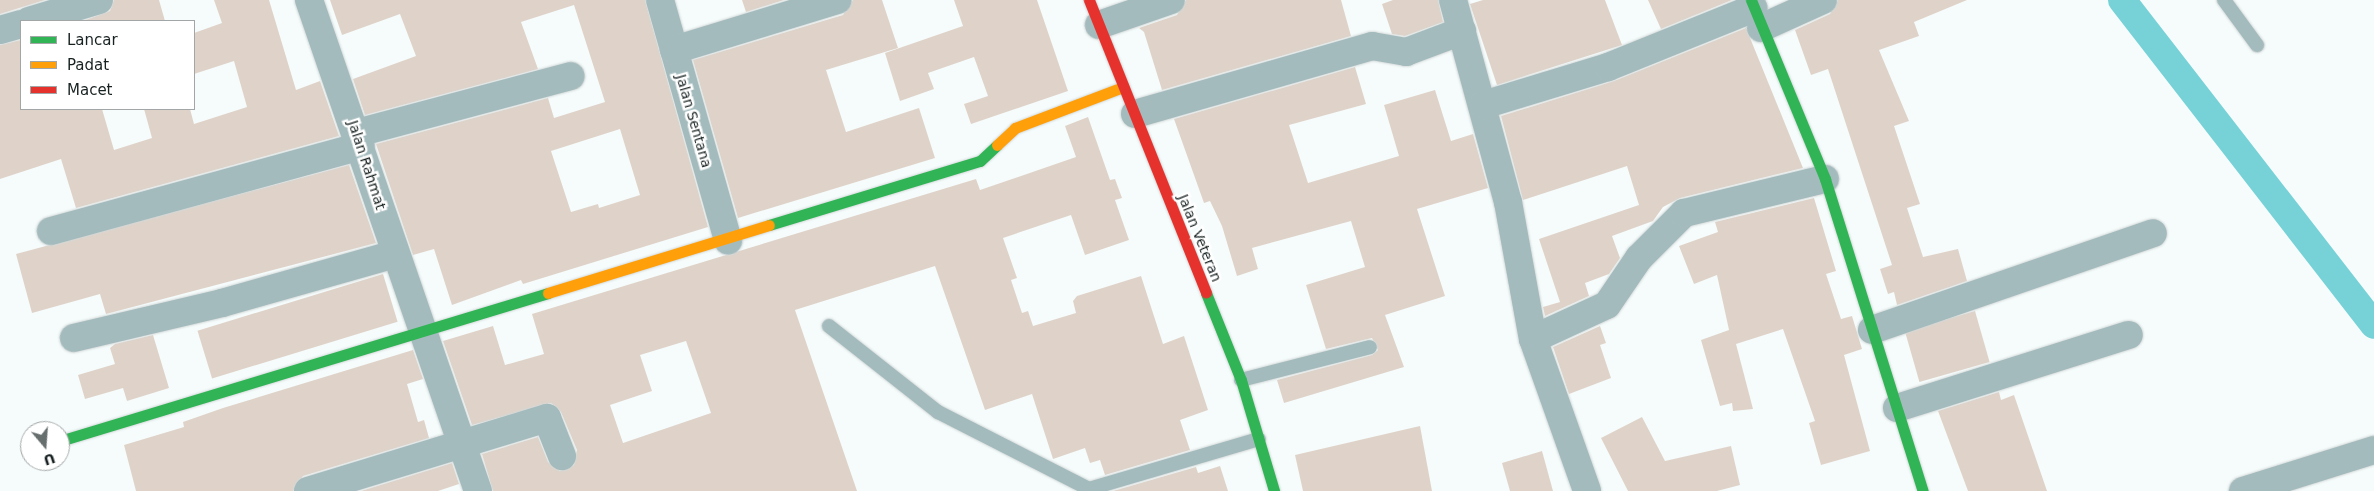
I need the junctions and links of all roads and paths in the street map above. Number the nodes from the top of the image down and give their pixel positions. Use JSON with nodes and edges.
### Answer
{"nodes":[{"id":1,"x":99,"y":0,"type":"edge"},
{"id":2,"x":309,"y":0,"type":"edge"},
{"id":3,"x":660,"y":0,"type":"edge"},
{"id":4,"x":838,"y":0,"type":"edge"},
{"id":5,"x":1171,"y":0,"type":"edge"},
{"id":6,"x":1453,"y":0,"type":"edge"},
{"id":7,"x":1823,"y":0,"type":"edge"},
{"id":8,"x":2224,"y":0,"type":"edge"},
{"id":9,"x":1094,"y":12,"type":"edge"},
{"id":10,"x":1755,"y":12,"type":"edge"},
{"id":11,"x":32,"y":20,"type":"edge"},
{"id":12,"x":20,"y":24,"type":"edge"},
{"id":13,"x":0,"y":30,"type":"edge"},
{"id":14,"x":1462,"y":31,"type":"junction"},
{"id":15,"x":2257,"y":45,"type":"dead end"},
{"id":16,"x":674,"y":50,"type":"junction"},
{"id":17,"x":571,"y":76,"type":"dead end"},
{"id":18,"x":1123,"y":87,"type":"junction"},
{"id":19,"x":1483,"y":105,"type":"junction"},
{"id":20,"x":1135,"y":114,"type":"junction"},
{"id":21,"x":359,"y":140,"type":"junction"},
{"id":22,"x":1825,"y":179,"type":"junction"},
{"id":23,"x":51,"y":231,"type":"dead end"},
{"id":24,"x":2154,"y":233,"type":"dead end"},
{"id":25,"x":728,"y":241,"type":"junction"},
{"id":26,"x":395,"y":254,"type":"junction"},
{"id":27,"x":828,"y":326,"type":"dead end"},
{"id":28,"x":426,"y":330,"type":"junction"},
{"id":29,"x":1872,"y":330,"type":"junction"},
{"id":30,"x":2129,"y":335,"type":"dead end"},
{"id":31,"x":74,"y":338,"type":"dead end"},
{"id":32,"x":1533,"y":339,"type":"junction"},
{"id":33,"x":1370,"y":347,"type":"dead end"},
{"id":34,"x":1240,"y":380,"type":"junction"},
{"id":35,"x":1897,"y":408,"type":"junction"},
{"id":36,"x":70,"y":438,"type":"edge"},
{"id":37,"x":1259,"y":439,"type":"junction"},
{"id":38,"x":463,"y":444,"type":"junction"},
{"id":39,"x":2374,"y":450,"type":"edge"},
{"id":40,"x":562,"y":456,"type":"dead end"},
{"id":41,"x":308,"y":491,"type":"edge"},
{"id":42,"x":478,"y":491,"type":"edge"},
{"id":43,"x":1274,"y":491,"type":"edge"},
{"id":44,"x":1587,"y":491,"type":"edge"},
{"id":45,"x":1923,"y":491,"type":"edge"},
{"id":46,"x":2243,"y":491,"type":"edge"}],
"edges":[{"from":1,"to":11,"type":"street"},
{"from":2,"to":21,"type":"street","name":"Jalan Rahmat"},
{"from":3,"to":16,"type":"street","name":"Jalan Sentana"},
{"from":4,"to":16,"type":"street"},
{"from":5,"to":9,"type":"street"},
{"from":6,"to":14,"type":"street"},
{"from":7,"to":10,"type":"street"},
{"from":8,"to":15,"type":"lane"},
{"from":9,"to":18,"type":"street","name":"Jalan Veteran"},
{"from":10,"to":19,"type":"street"},
{"from":10,"to":22,"type":"street"},
{"from":12,"to":13,"type":"street"},
{"from":14,"to":19,"type":"street"},
{"from":14,"to":20,"type":"street"},
{"from":16,"to":25,"type":"street","name":"Jalan Sentana"},
{"from":17,"to":21,"type":"street"},
{"from":18,"to":20,"type":"street","name":"Jalan Veteran"},
{"from":18,"to":25,"type":"street"},
{"from":19,"to":32,"type":"street"},
{"from":20,"to":34,"type":"street","name":"Jalan Veteran"},
{"from":21,"to":23,"type":"street"},
{"from":21,"to":26,"type":"street","name":"Jalan Rahmat"},
{"from":22,"to":29,"type":"street"},
{"from":22,"to":32,"type":"street"},
{"from":24,"to":29,"type":"street"},
{"from":25,"to":28,"type":"street"},
{"from":26,"to":28,"type":"street","name":"Jalan Rahmat"},
{"from":26,"to":31,"type":"street"},
{"from":27,"to":37,"type":"lane"},
{"from":28,"to":36,"type":"street"},
{"from":28,"to":38,"type":"street","name":"Jalan Rahmat"},
{"from":29,"to":35,"type":"street"},
{"from":30,"to":35,"type":"street"},
{"from":32,"to":44,"type":"street"},
{"from":33,"to":34,"type":"lane"},
{"from":34,"to":37,"type":"street","name":"Jalan Veteran"},
{"from":35,"to":45,"type":"street"},
{"from":37,"to":43,"type":"street","name":"Jalan Veteran"},
{"from":38,"to":40,"type":"street"},
{"from":38,"to":41,"type":"street"},
{"from":38,"to":42,"type":"street","name":"Jalan Rahmat"},
{"from":39,"to":46,"type":"street"}]}
